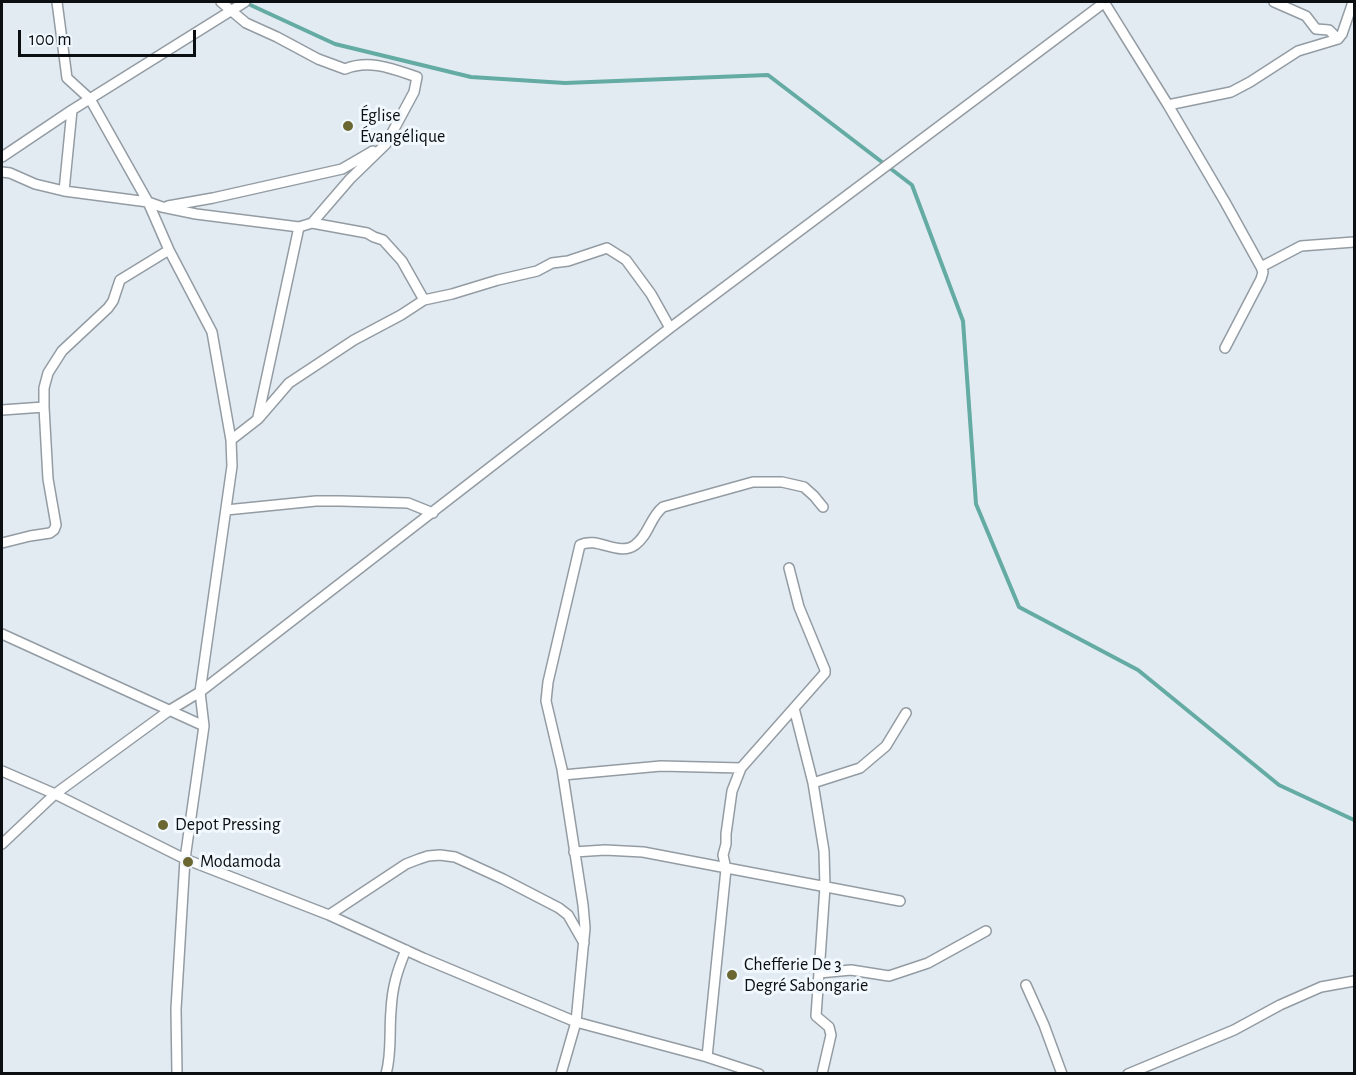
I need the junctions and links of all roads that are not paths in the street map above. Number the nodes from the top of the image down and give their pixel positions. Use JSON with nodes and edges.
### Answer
{"nodes":[{"id":1,"x":57,"y":2,"type":"edge"},
{"id":2,"x":221,"y":2,"type":"edge"},
{"id":3,"x":245,"y":2,"type":"edge"},
{"id":4,"x":1105,"y":2,"type":"edge"},
{"id":5,"x":1274,"y":2,"type":"edge"},
{"id":6,"x":1354,"y":3,"type":"edge"},
{"id":7,"x":230,"y":11,"type":"junction"},
{"id":8,"x":1338,"y":39,"type":"junction"},
{"id":9,"x":90,"y":99,"type":"junction"},
{"id":10,"x":1168,"y":105,"type":"junction"},
{"id":11,"x":72,"y":110,"type":"junction"},
{"id":12,"x":386,"y":144,"type":"junction"},
{"id":13,"x":2,"y":157,"type":"edge"},
{"id":14,"x":2,"y":171,"type":"edge"},
{"id":15,"x":64,"y":191,"type":"junction"},
{"id":16,"x":148,"y":202,"type":"junction"},
{"id":17,"x":162,"y":207,"type":"junction"},
{"id":18,"x":312,"y":223,"type":"junction"},
{"id":19,"x":299,"y":227,"type":"junction"},
{"id":20,"x":1354,"y":242,"type":"edge"},
{"id":21,"x":169,"y":250,"type":"junction"},
{"id":22,"x":1261,"y":267,"type":"junction"},
{"id":23,"x":423,"y":300,"type":"junction"},
{"id":24,"x":670,"y":328,"type":"junction"},
{"id":25,"x":1225,"y":348,"type":"dead end"},
{"id":26,"x":44,"y":406,"type":"junction"},
{"id":27,"x":2,"y":410,"type":"edge"},
{"id":28,"x":258,"y":419,"type":"junction"},
{"id":29,"x":231,"y":440,"type":"junction"},
{"id":30,"x":823,"y":507,"type":"dead end"},
{"id":31,"x":226,"y":510,"type":"junction"},
{"id":32,"x":433,"y":513,"type":"junction"},
{"id":33,"x":2,"y":543,"type":"edge"},
{"id":34,"x":789,"y":568,"type":"dead end"},
{"id":35,"x":2,"y":634,"type":"edge"},
{"id":36,"x":200,"y":692,"type":"junction"},
{"id":37,"x":794,"y":708,"type":"junction"},
{"id":38,"x":170,"y":710,"type":"junction"},
{"id":39,"x":906,"y":713,"type":"dead end"},
{"id":40,"x":204,"y":726,"type":"junction"},
{"id":41,"x":741,"y":768,"type":"junction"},
{"id":42,"x":2,"y":771,"type":"edge"},
{"id":43,"x":563,"y":775,"type":"junction"},
{"id":44,"x":813,"y":783,"type":"junction"},
{"id":45,"x":56,"y":794,"type":"junction"},
{"id":46,"x":2,"y":844,"type":"edge"},
{"id":47,"x":574,"y":852,"type":"junction"},
{"id":48,"x":185,"y":859,"type":"junction"},
{"id":49,"x":726,"y":869,"type":"junction"},
{"id":50,"x":825,"y":887,"type":"junction"},
{"id":51,"x":900,"y":901,"type":"dead end"},
{"id":52,"x":583,"y":905,"type":"junction"},
{"id":53,"x":329,"y":915,"type":"junction"},
{"id":54,"x":568,"y":915,"type":"junction"},
{"id":55,"x":986,"y":931,"type":"dead end"},
{"id":56,"x":584,"y":943,"type":"junction"},
{"id":57,"x":405,"y":950,"type":"junction"},
{"id":58,"x":819,"y":973,"type":"junction"},
{"id":59,"x":1354,"y":981,"type":"edge"},
{"id":60,"x":1026,"y":985,"type":"dead end"},
{"id":61,"x":576,"y":1022,"type":"junction"},
{"id":62,"x":707,"y":1057,"type":"junction"},
{"id":63,"x":177,"y":1074,"type":"edge"},
{"id":64,"x":386,"y":1074,"type":"edge"},
{"id":65,"x":561,"y":1074,"type":"edge"},
{"id":66,"x":759,"y":1074,"type":"edge"},
{"id":67,"x":822,"y":1074,"type":"edge"},
{"id":68,"x":1062,"y":1074,"type":"edge"},
{"id":69,"x":1128,"y":1074,"type":"edge"}],
"edges":[{"from":1,"to":9,"type":"street"},
{"from":2,"to":7,"type":"street"},
{"from":3,"to":7,"type":"street"},
{"from":4,"to":10,"type":"street"},
{"from":4,"to":24,"type":"street"},
{"from":5,"to":8,"type":"street"},
{"from":6,"to":8,"type":"street"},
{"from":7,"to":9,"type":"street"},
{"from":7,"to":12,"type":"street"},
{"from":8,"to":10,"type":"street"},
{"from":9,"to":11,"type":"street"},
{"from":9,"to":16,"type":"street"},
{"from":10,"to":22,"type":"street"},
{"from":11,"to":13,"type":"street"},
{"from":11,"to":15,"type":"street"},
{"from":12,"to":17,"type":"street"},
{"from":12,"to":18,"type":"street"},
{"from":14,"to":15,"type":"street"},
{"from":15,"to":16,"type":"street"},
{"from":16,"to":17,"type":"street"},
{"from":16,"to":21,"type":"street"},
{"from":17,"to":19,"type":"street"},
{"from":18,"to":19,"type":"street"},
{"from":18,"to":23,"type":"street"},
{"from":19,"to":28,"type":"street"},
{"from":20,"to":22,"type":"street"},
{"from":21,"to":26,"type":"street"},
{"from":21,"to":29,"type":"street"},
{"from":22,"to":25,"type":"street"},
{"from":23,"to":24,"type":"street"},
{"from":23,"to":28,"type":"street"},
{"from":24,"to":32,"type":"street"},
{"from":26,"to":27,"type":"street"},
{"from":26,"to":33,"type":"street"},
{"from":28,"to":29,"type":"street"},
{"from":29,"to":31,"type":"street"},
{"from":30,"to":43,"type":"street"},
{"from":31,"to":32,"type":"street"},
{"from":31,"to":36,"type":"street"},
{"from":32,"to":36,"type":"street"},
{"from":34,"to":37,"type":"street"},
{"from":35,"to":38,"type":"street"},
{"from":36,"to":38,"type":"street"},
{"from":36,"to":40,"type":"street"},
{"from":37,"to":41,"type":"street"},
{"from":37,"to":44,"type":"street"},
{"from":38,"to":40,"type":"street"},
{"from":38,"to":45,"type":"street"},
{"from":39,"to":44,"type":"street"},
{"from":40,"to":48,"type":"street"},
{"from":41,"to":43,"type":"street"},
{"from":41,"to":49,"type":"street"},
{"from":42,"to":45,"type":"street"},
{"from":43,"to":47,"type":"street"},
{"from":44,"to":50,"type":"street"},
{"from":45,"to":46,"type":"street"},
{"from":45,"to":48,"type":"street"},
{"from":47,"to":49,"type":"street"},
{"from":47,"to":52,"type":"street"},
{"from":48,"to":53,"type":"street"},
{"from":48,"to":63,"type":"street"},
{"from":49,"to":50,"type":"street"},
{"from":49,"to":62,"type":"street"},
{"from":50,"to":51,"type":"street"},
{"from":50,"to":58,"type":"street"},
{"from":52,"to":54,"type":"street"},
{"from":52,"to":56,"type":"street"},
{"from":53,"to":54,"type":"street"},
{"from":53,"to":57,"type":"street"},
{"from":54,"to":56,"type":"street"},
{"from":55,"to":58,"type":"street"},
{"from":56,"to":61,"type":"street"},
{"from":57,"to":61,"type":"street"},
{"from":57,"to":64,"type":"street"},
{"from":58,"to":67,"type":"street"},
{"from":59,"to":69,"type":"street"},
{"from":60,"to":68,"type":"street"},
{"from":61,"to":62,"type":"street"},
{"from":61,"to":65,"type":"street"},
{"from":62,"to":66,"type":"street"}]}
